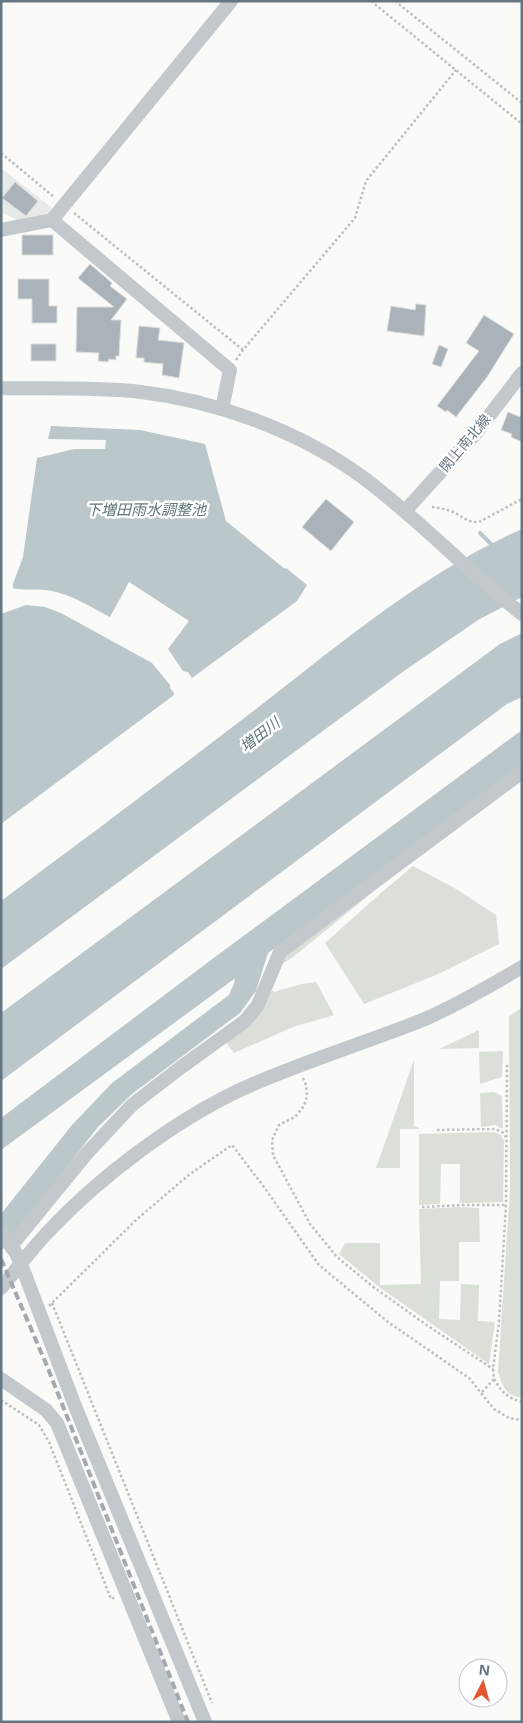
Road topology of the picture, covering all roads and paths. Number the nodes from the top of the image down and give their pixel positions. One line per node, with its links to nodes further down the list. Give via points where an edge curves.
1 (230, 1): 8 (street)
2 (371, 1): 4 (path)
3 (395, 1): 5 (path)
4 (456, 70): 6 (path); 11 (path, via 366,181 355,218)
5 (522, 103)
6 (522, 124)
7 (1, 153): 8 (path)
8 (64, 205): 9 (street); 11 (path)
9 (52, 220): 10 (street); 12 (street)
10 (1, 230)
11 (243, 350): 12 (path)
12 (230, 370): 15 (street)
13 (522, 373): 18 (street, 閖上南北線, via 476,432)
14 (1, 388): 15 (street, via 134,392)
15 (222, 409): 18 (street, via 296,437 361,476)
16 (522, 500): 17 (path, via 479,522 461,518 442,508)
17 (432, 508)
18 (405, 511): 19 (street)
19 (518, 612)
20 (522, 772): 28 (street, via 280,952 258,1005 245,1021 132,1106)
21 (522, 967): 23 (street, via 426,1018)
22 (506, 1064): 25 (path)
23 (297, 1066): 29 (street, via 199,1111 150,1144 91,1190 47,1233); 33 (path, via 306,1085 307,1096 295,1117 279,1125 272,1140 273,1155 310,1224 337,1257 372,1286)
24 (437, 1130): 25 (path, via 495,1129)
25 (507, 1138): 26 (path)
26 (506, 1206): 27 (path); 33 (path)
27 (422, 1207)
28 (7, 1241): 29 (street)
29 (22, 1264): 30 (street); 32 (street)
30 (1, 1288)
31 (52, 1303): 32 (path); 36 (path, via 137,1219 190,1174 232,1145 319,1265 388,1322 469,1378); 41 (path)
32 (41, 1314): 43 (street)
33 (493, 1369): 34 (path)
34 (494, 1378): 36 (path); 38 (path, via 501,1391 512,1400)
35 (1, 1379): 40 (street, via 46,1410 57,1423)
36 (482, 1393): 39 (path, via 494,1408 509,1418)
37 (1, 1400): 40 (path, via 43,1430 111,1598)
38 (522, 1402)
39 (522, 1420)
40 (127, 1592): 42 (street)
41 (213, 1703)
42 (179, 1722)
43 (205, 1722)

